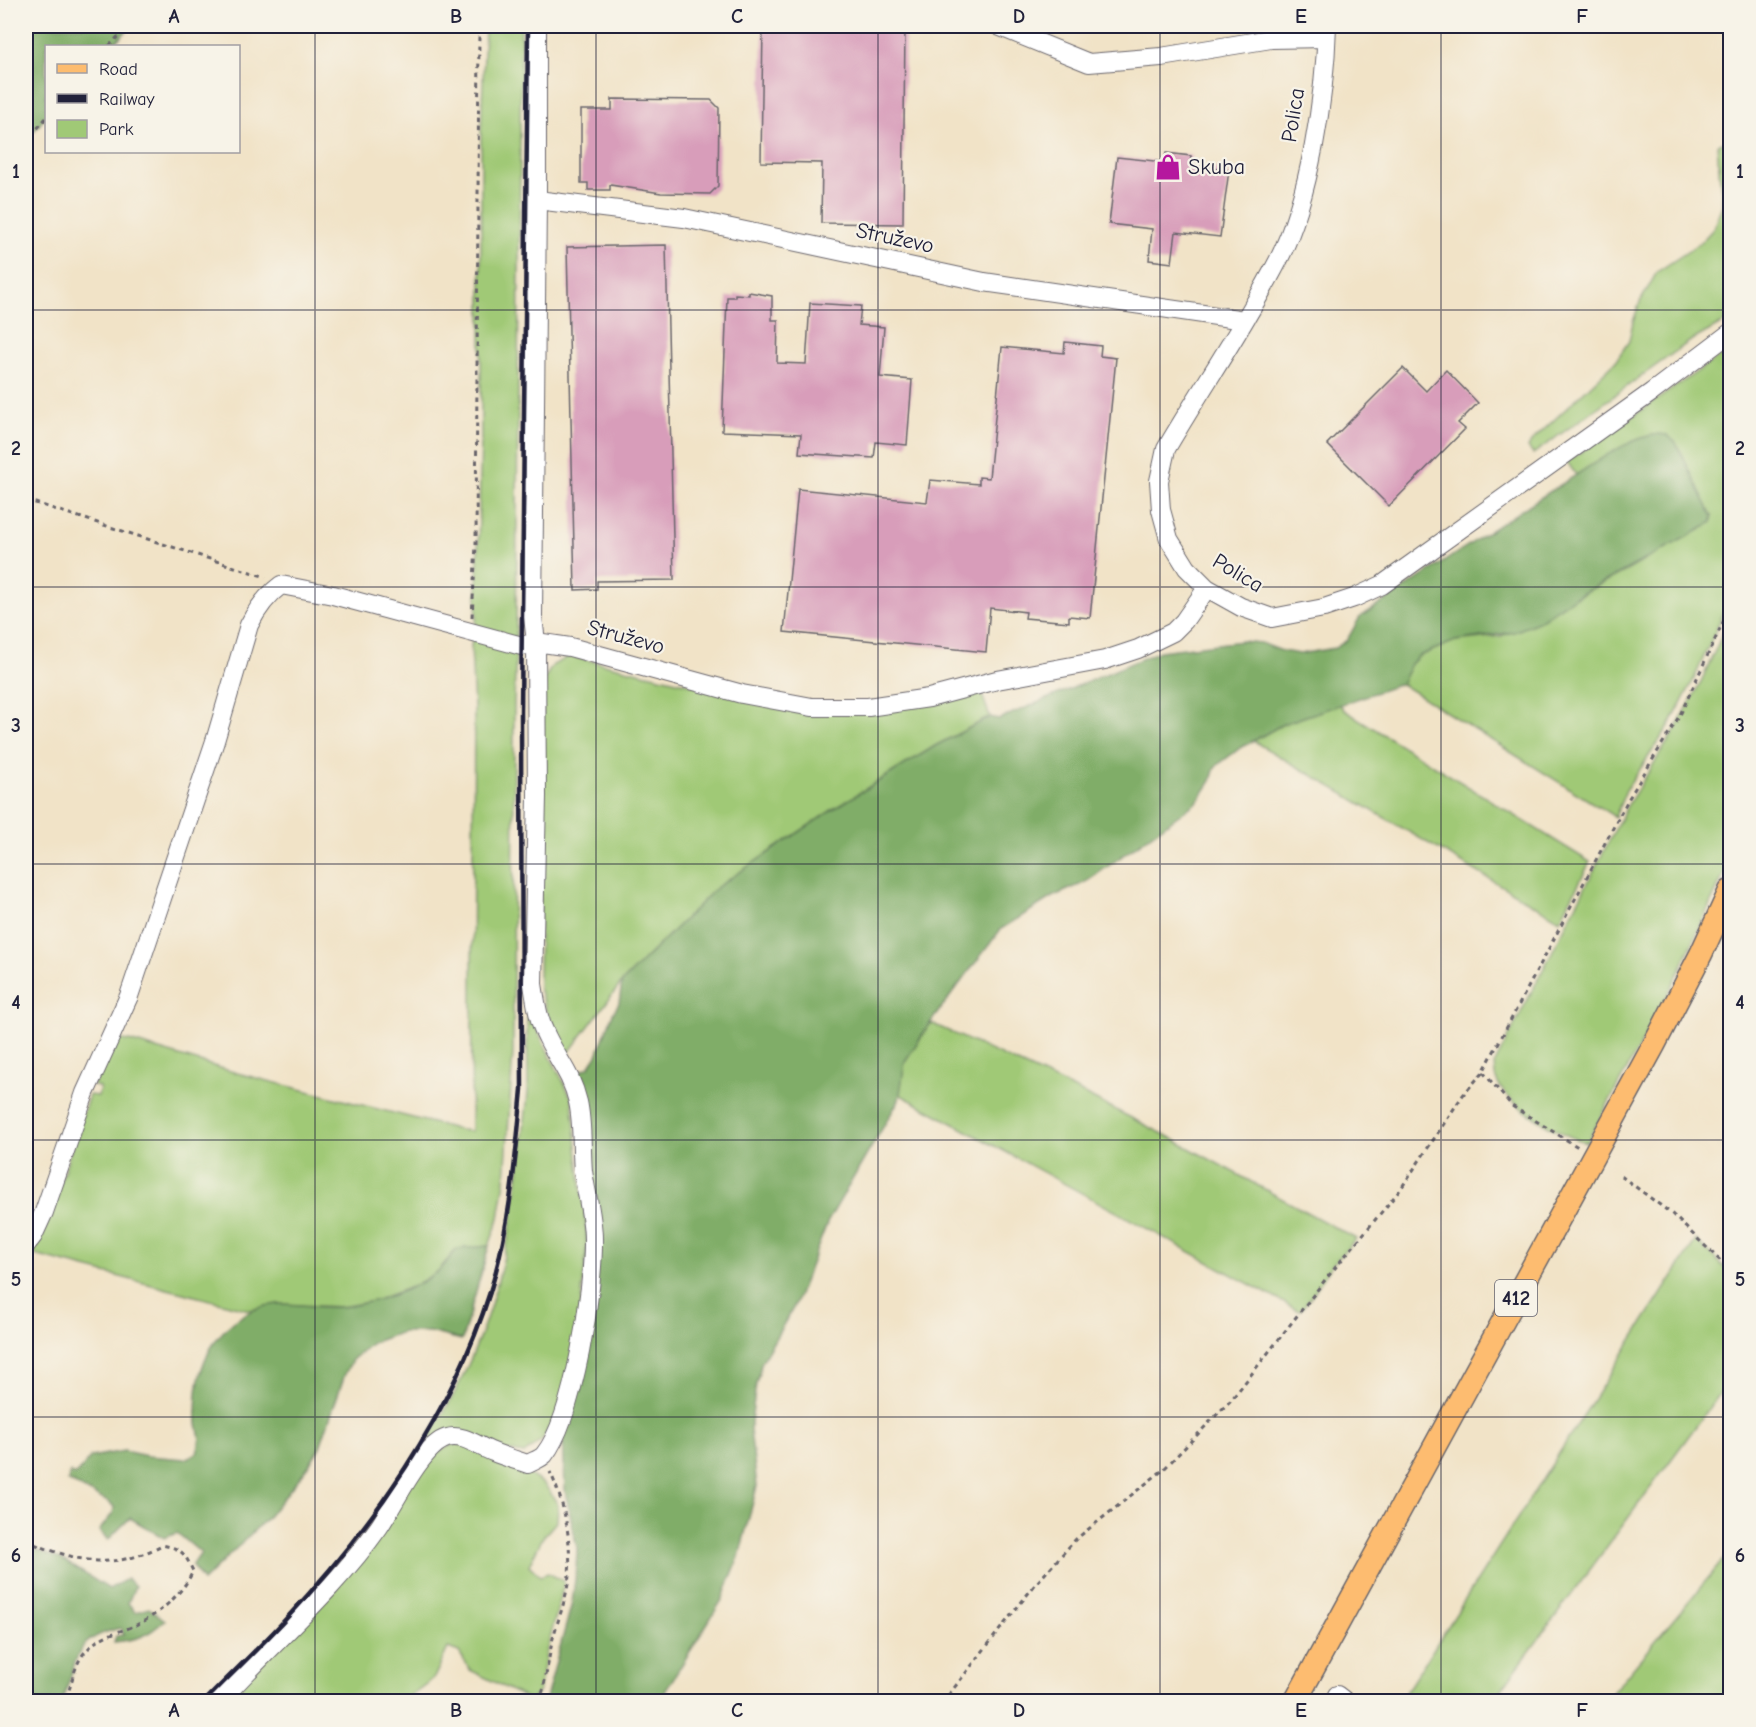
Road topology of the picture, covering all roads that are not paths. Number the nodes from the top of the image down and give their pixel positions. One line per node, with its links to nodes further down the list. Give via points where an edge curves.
1 (537, 26): 4 (street)
2 (998, 26): 3 (street, via 1089,63 1161,57)
3 (1327, 32): 5 (street, Polica, via 1310,162 1294,221 1278,260)
4 (537, 200): 5 (street, Struževo, via 684,218 984,282); 8 (street, via 533,605)
5 (1244, 320): 7 (street, Polica, via 1166,449 1159,481 1169,539 1187,568)
6 (1731, 333): 7 (street, Polica, via 1382,585 1324,608 1272,618 1241,607)
7 (1207, 588): 8 (street, Struževo, via 1173,632 1138,650 929,698 868,707 812,707 742,694 570,646)
8 (536, 642): 10 (street, Struževo, via 522,646 333,595 280,585 269,594 249,626 129,996 85,1093 44,1212); 11 (street, via 533,984 537,1014 571,1077 579,1105 593,1238 582,1342 565,1413 542,1456 528,1464 471,1440 449,1437 435,1443 346,1569)
9 (1731, 891): 12 (main road, 412, via 1594,1156)
10 (26, 1245)
11 (219, 1701)
12 (1295, 1701)

